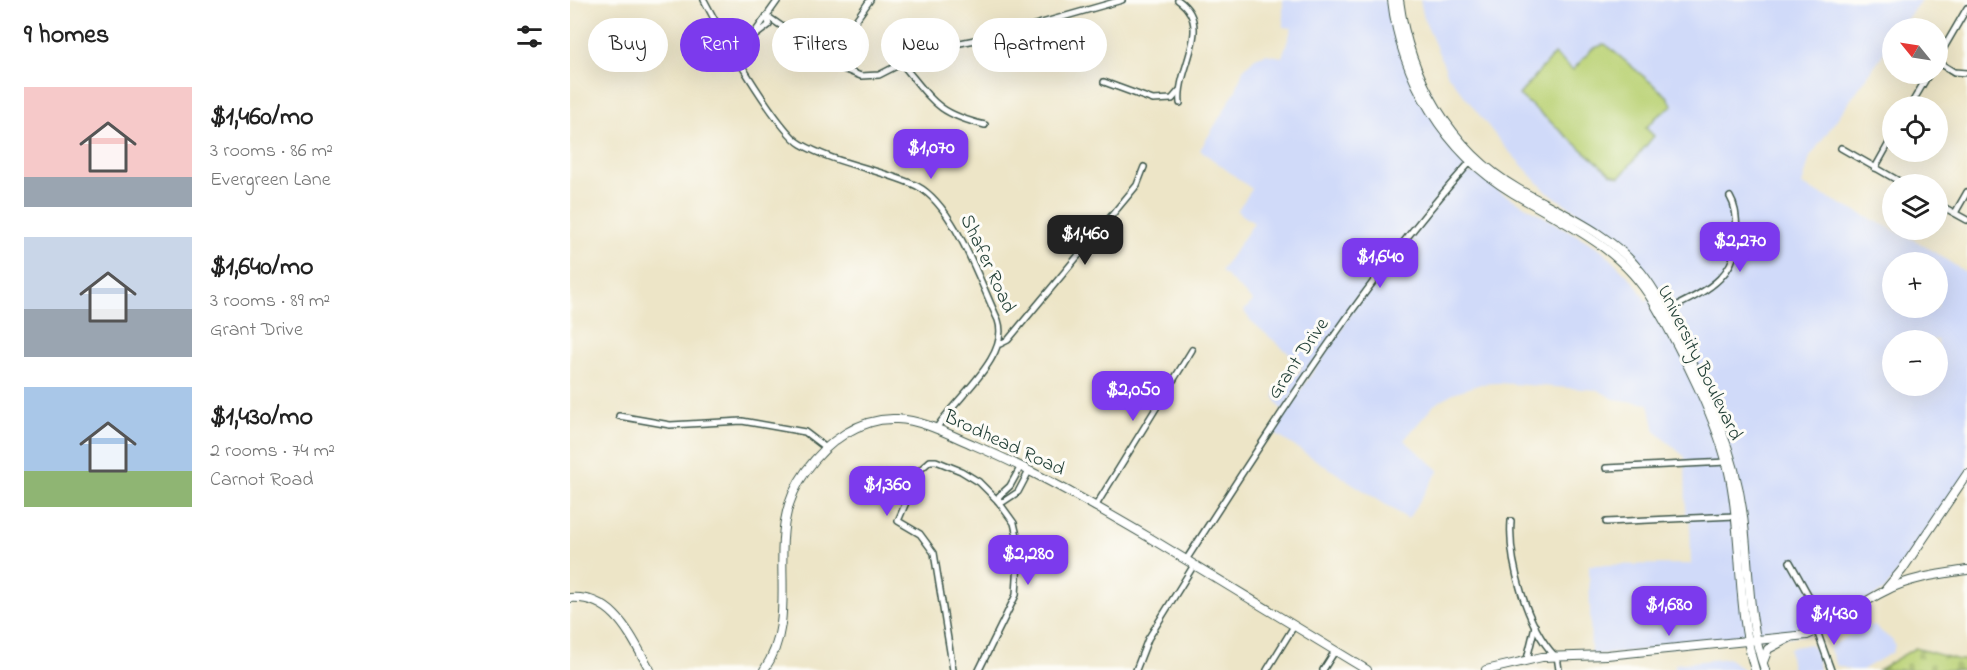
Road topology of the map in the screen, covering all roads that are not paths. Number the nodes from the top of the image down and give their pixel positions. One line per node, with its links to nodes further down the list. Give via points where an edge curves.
1 (704, 0): 10 (street, Shafer Road)
2 (778, 0): 9 (street)
3 (870, 0): 11 (street)
4 (1122, 0): 18 (street)
5 (1178, 0): 26 (street, via 1190,11 1195,26)
6 (1392, 0): 31 (main road, University Boulevard, via 1399,39 1416,84 1437,122)
7 (1399, 0): 31 (main road, University Boulevard, via 1410,51 1422,82)
8 (1967, 8): 17 (street)
9 (767, 16): 12 (street); 14 (street); 15 (street)
10 (715, 18)
11 (857, 18)
12 (772, 20)
13 (772, 24): 15 (street)
14 (760, 25)
15 (769, 25): 16 (street)
16 (760, 32)
17 (1948, 42)
18 (960, 43)
19 (1948, 68): 24 (street)
20 (748, 72): 41 (street, Shafer Road, via 795,140 816,151 913,183 940,203 998,320)
21 (848, 72): 22 (street, via 867,76)
22 (888, 72)
23 (909, 72): 28 (street, via 941,110)
24 (1967, 73)
25 (1104, 82): 26 (street, via 1153,100 1172,99)
26 (1179, 91): 27 (street)
27 (1180, 103)
28 (984, 125)
29 (1841, 148): 33 (street)
30 (1882, 156): 33 (street)
31 (1473, 159): 40 (main road, University Boulevard, via 1616,246 1641,272); 46 (main road, University Boulevard, via 1506,189 1602,244 1638,278 1661,316); 55 (street, Grant Drive, via 1349,312)
32 (1144, 167): 41 (street, via 1137,185)
33 (1875, 168): 34 (street)
34 (1886, 174)
35 (1967, 192): 38 (street)
36 (1730, 197): 40 (street, via 1735,205 1737,236 1735,257 1729,269 1714,283)
37 (1948, 209): 38 (street)
38 (1955, 213): 39 (street)
39 (1967, 220)
40 (1666, 311): 46 (main road, University Boulevard, via 1722,426)
41 (1000, 345): 44 (street, Shafer Road)
42 (1192, 350): 51 (street)
43 (619, 416): 45 (street, via 670,425 742,421 806,432)
44 (936, 429): 45 (main road, Brodhead Road, via 906,420 878,420 850,430); 47 (main road, Brodhead Road)
45 (826, 448): 72 (main road, Brodhead Road, via 805,473 785,515 781,628 774,654)
46 (1730, 462): 48 (street); 52 (main road, University Boulevard); 66 (main road, University Boulevard, via 1743,512)
47 (1025, 467): 50 (street, via 1020,468); 50 (street, via 1028,473 1018,492); 51 (main road, Brodhead Road)
48 (1606, 468)
49 (1967, 474): 59 (main road)
50 (998, 501): 73 (street, via 971,476 930,461 920,470 898,521 920,534 934,553); 74 (street, via 1018,533 1016,595)
51 (1095, 507): 55 (main road, Brodhead Road)
52 (1734, 516): 54 (street); 66 (main road, University Boulevard)
53 (1511, 521): 61 (street, via 1516,570)
54 (1606, 522)
55 (1186, 560): 57 (main road, Brodhead Road)
56 (1790, 562): 63 (street)
57 (1194, 565): 62 (main road, Brodhead Road); 75 (street, via 1148,639)
58 (1967, 570): 59 (main road)
59 (1885, 590): 63 (main road)
60 (570, 598): 71 (main road, via 595,602 613,612)
61 (1535, 625): 68 (street, via 1543,643); 69 (street)
62 (1294, 626): 67 (main road, Brodhead Road); 76 (street)
63 (1826, 627): 64 (main road)
64 (1817, 631): 65 (main road); 82 (street)
65 (1788, 638): 66 (main road); 70 (main road, via 1768,649)
66 (1752, 641): 68 (main road); 70 (main road, University Boulevard); 81 (main road, University Boulevard)
67 (1335, 651): 77 (street); 78 (main road, Brodhead Road)
68 (1556, 656): 69 (main road); 80 (street)
69 (1527, 659): 79 (main road)
70 (1764, 666)
71 (650, 670)
72 (764, 670)
73 (953, 670)
74 (980, 670)
75 (1136, 670)
76 (1267, 670)
77 (1323, 670)
78 (1367, 670)
79 (1486, 670)
80 (1559, 670)
81 (1755, 670)
82 (1831, 670)

